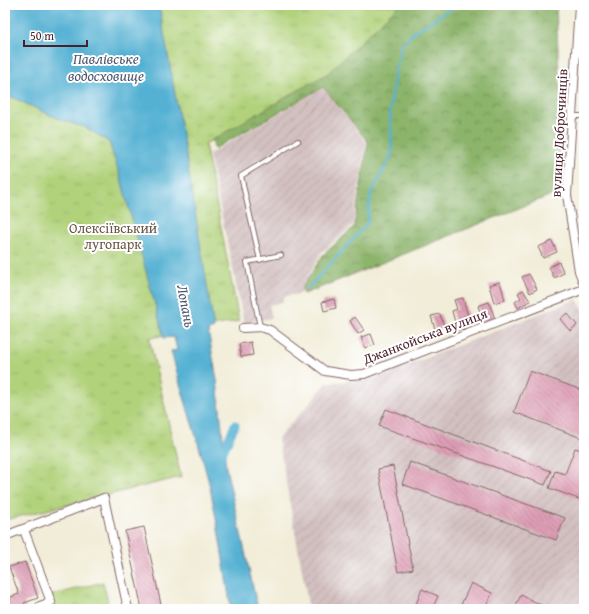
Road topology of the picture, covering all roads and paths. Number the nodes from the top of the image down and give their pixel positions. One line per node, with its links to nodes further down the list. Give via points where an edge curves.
1 (579, 5): 2 (street, вулиця Доброчинців)
2 (581, 27): 3 (street, вулиця Доброчинців)
3 (572, 116): 4 (lane); 8 (street, вулиця Доброчинців, via 567,195)
4 (584, 116)
5 (298, 141): 7 (lane, via 242,176)
6 (281, 255): 7 (lane)
7 (260, 260): 11 (lane, via 247,262)
8 (582, 270): 9 (street, вулиця Доброчинців)
9 (584, 284)
10 (584, 289): 11 (street, Джанкойська вулиця, via 364,374 325,371 279,336)
11 (260, 327): 12 (street)
12 (244, 328)
13 (24, 530): 14 (street); 15 (street, via 52,602); 16 (street, via 104,498)
14 (5, 536)
15 (40, 606)
16 (128, 608): 17 (lane)
17 (118, 609)

